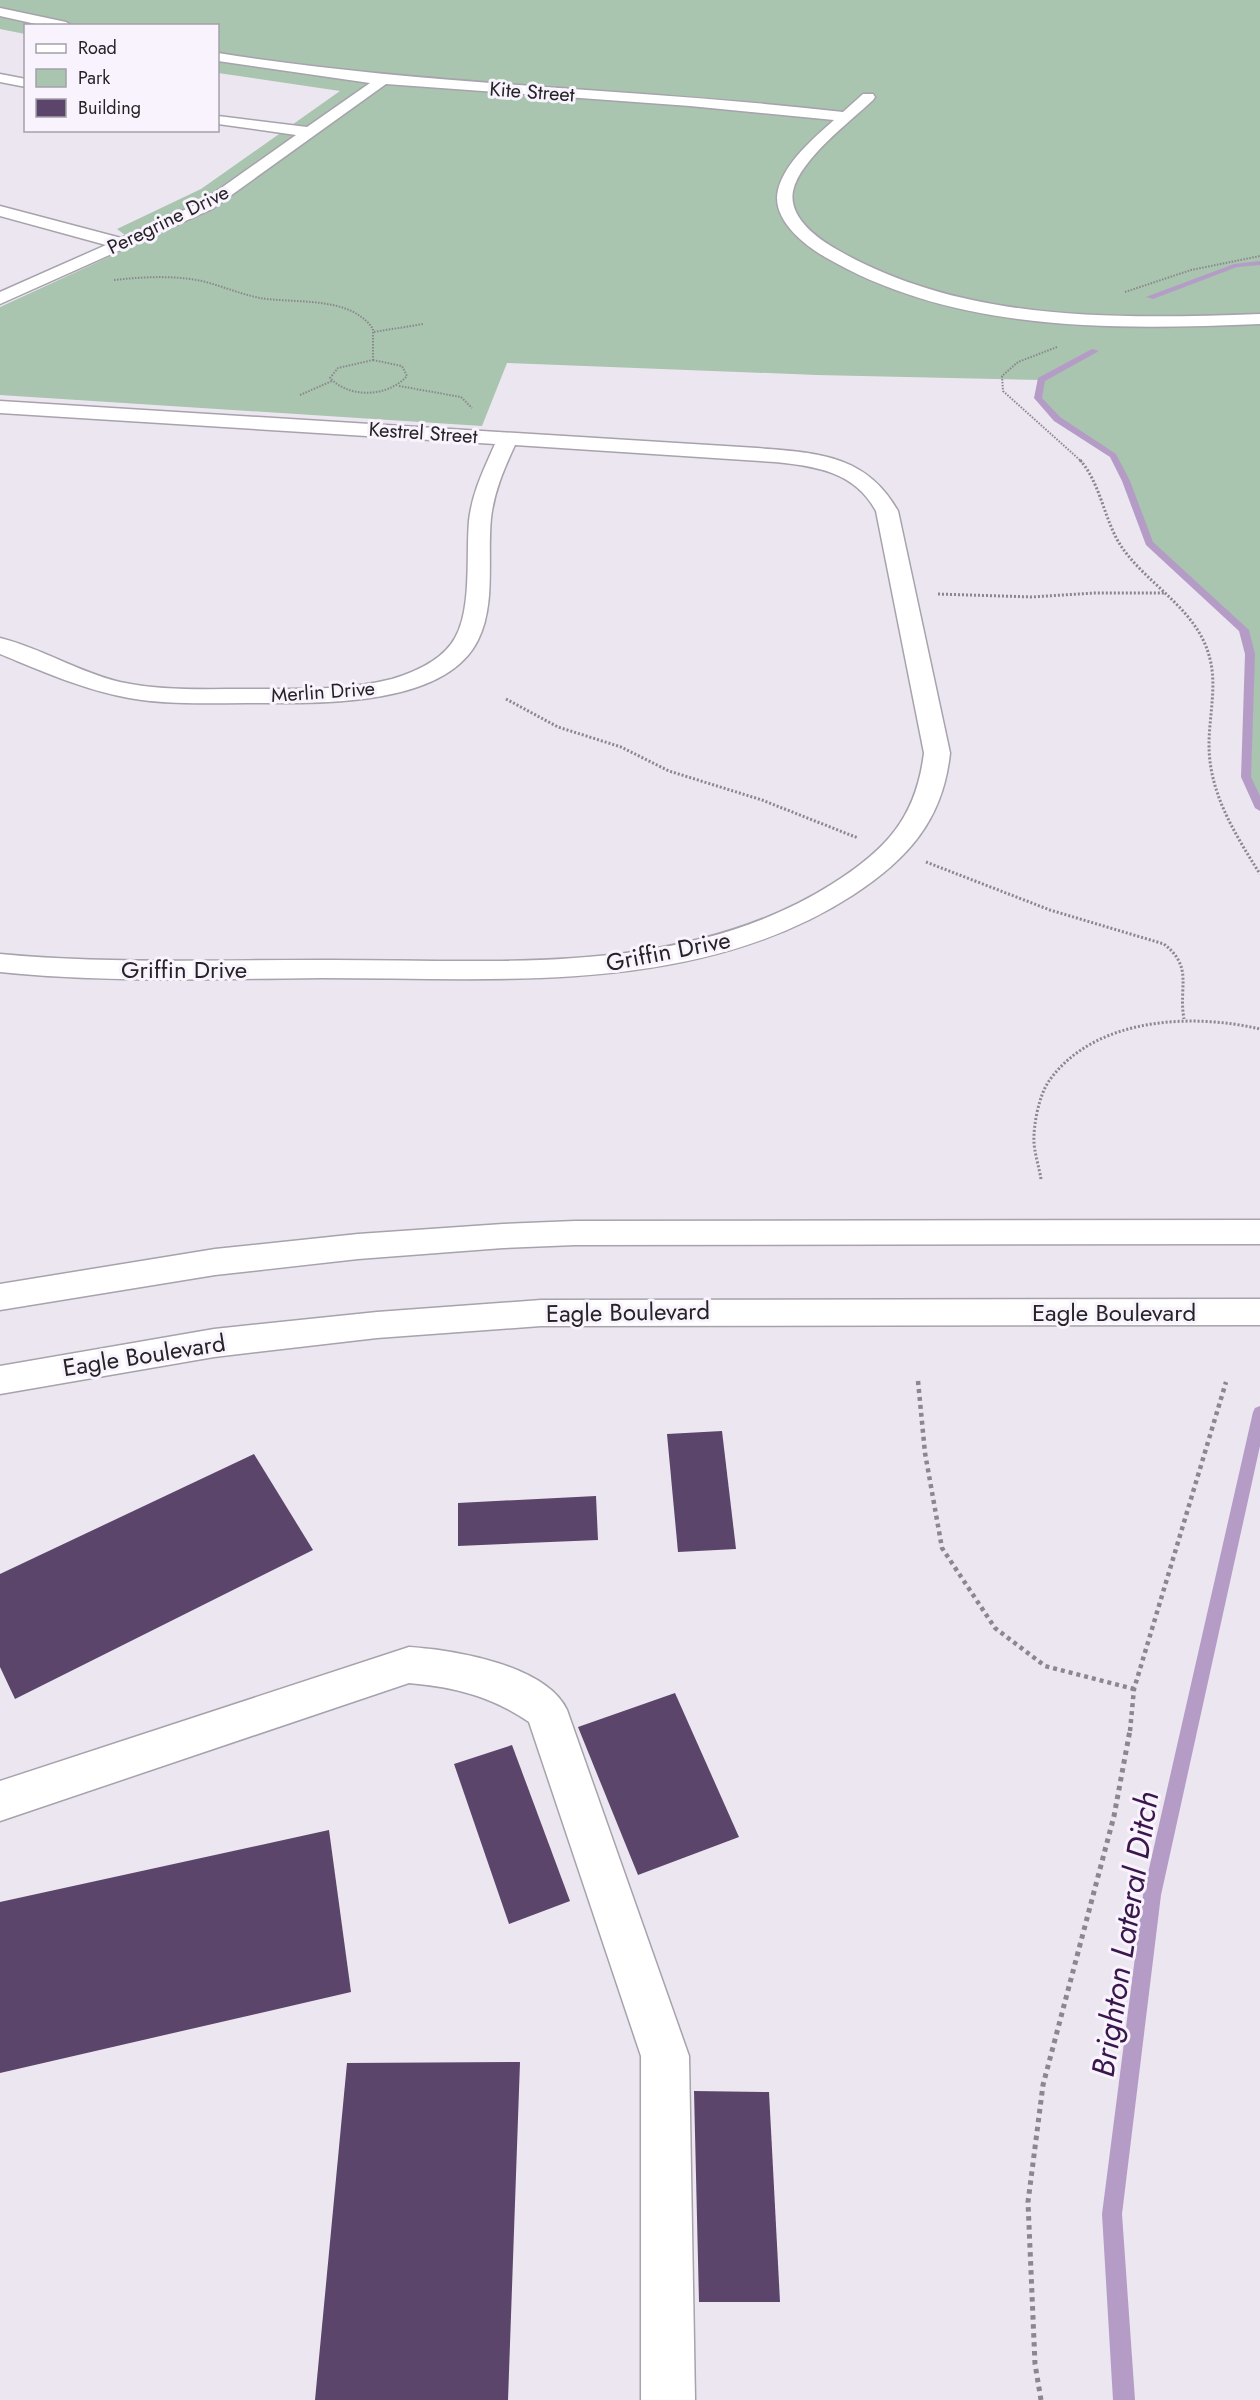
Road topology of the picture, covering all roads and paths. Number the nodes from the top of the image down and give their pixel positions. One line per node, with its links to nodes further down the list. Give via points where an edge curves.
1 (0, 12): 2 (street)
2 (57, 24)
3 (219, 57): 5 (street, Kite Street)
4 (0, 78): 6 (street)
5 (382, 80): 8 (street, Kite Street, via 734,103); 10 (street, Peregrine Drive)
6 (24, 83)
7 (868, 97): 8 (street)
8 (847, 117): 17 (street, via 797,167 785,194 789,213 803,233 859,269 932,295 1055,318 1145,323)
9 (219, 120): 10 (street)
10 (310, 132): 12 (street, Peregrine Drive, via 220,197)
11 (0, 211): 12 (street)
12 (123, 244): 16 (street, Peregrine Drive)
13 (1260, 256): 15 (path, via 1224,260)
14 (114, 280): 19 (path, via 188,278 252,296 332,305 356,314)
15 (1135, 288)
16 (0, 299)
17 (1260, 319)
18 (423, 324): 19 (path)
19 (374, 332): 21 (path)
20 (1063, 345): 29 (path, via 1008,369 1002,376 1003,391 1082,462 1122,547)
21 (373, 360): 22 (path, via 338,368 332,373); 23 (path, via 394,363 406,371 408,376)
22 (332, 381): 23 (path, via 340,388 364,392); 24 (path)
23 (398, 385): 26 (path, via 461,397 471,406)
24 (293, 397)
25 (0, 406): 27 (street, Kestrel Street)
26 (473, 416)
27 (507, 439): 28 (street, Kestrel Street, via 780,456); 31 (street, Merlin Drive, via 482,508 470,634 457,654 429,673 392,686 346,694 167,695 92,682)
28 (845, 469): 36 (street, Griffin Drive, via 869,484 887,511 937,753 924,811 895,850 848,889 785,922 740,938 673,955 591,965 109,970)
29 (1165, 593): 30 (path, via 1032,597); 35 (path, via 1185,612 1206,646 1213,679 1209,745 1215,788 1236,836)
30 (928, 594)
31 (0, 645)
32 (506, 699): 33 (path, via 558,727 621,747 669,771 762,800)
33 (861, 838)
34 (919, 859): 37 (path, via 1059,913 1164,944 1181,959 1184,968 1180,998)
35 (1260, 874)
36 (0, 963)
37 (1184, 1019): 38 (path); 39 (path, via 1135,1027 1082,1050 1048,1082 1034,1141)
38 (1260, 1029)
39 (1041, 1179)
40 (1260, 1232): 41 (street, via 639,1232 481,1236 211,1262)
41 (0, 1297)
42 (1260, 1312): 43 (street, Eagle Boulevard, via 530,1314 377,1325 225,1342)
43 (0, 1380)
44 (918, 1381): 46 (path, via 925,1453 942,1548 994,1628 1045,1666)
45 (1226, 1382): 46 (path)
46 (1134, 1689): 49 (path, via 1128,1747 1114,1816 1043,2085 1028,2202 1035,2364)
47 (0, 1800): 48 (street, via 409,1665 454,1668 521,1692 546,1710 665,2056)
48 (668, 2400)
49 (1041, 2400)

